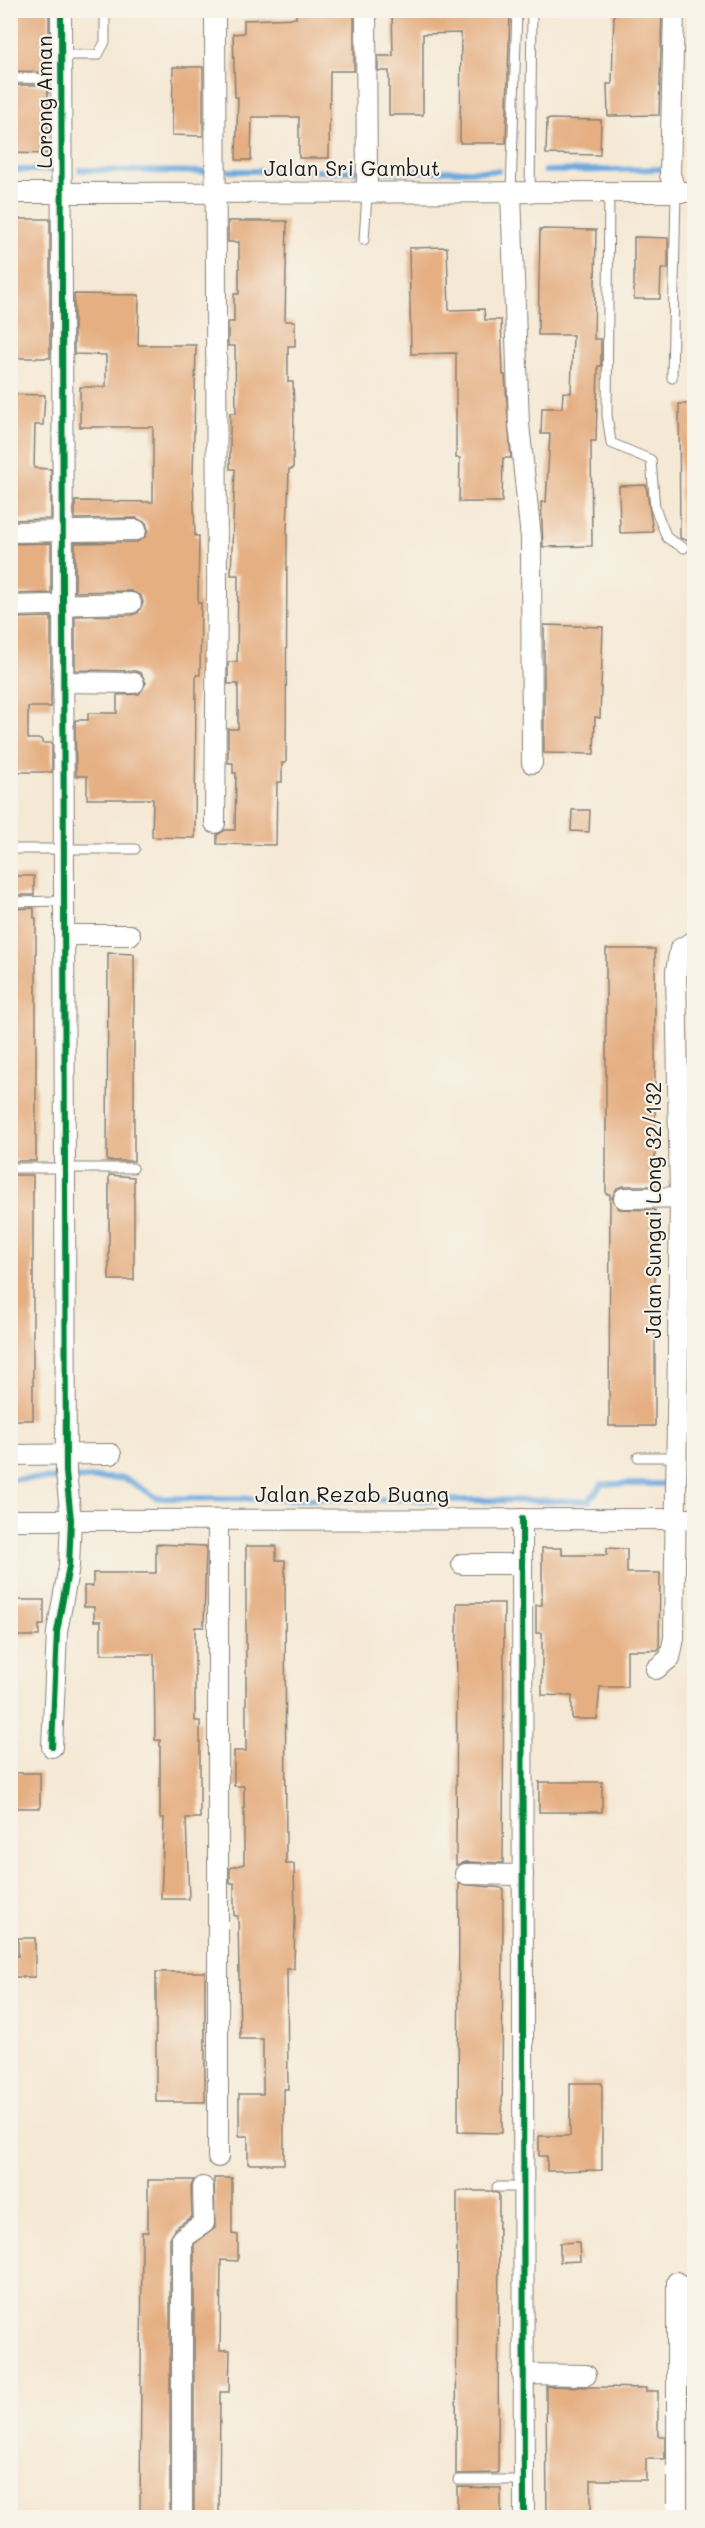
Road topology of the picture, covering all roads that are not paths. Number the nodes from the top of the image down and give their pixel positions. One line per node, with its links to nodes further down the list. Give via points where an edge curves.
1 (62, 10): 8 (street, Lorong Aman)
2 (105, 10): 8 (lane, via 105,42 98,56)
3 (215, 10): 15 (street)
4 (366, 10): 17 (street)
5 (517, 10): 11 (lane)
6 (532, 10): 11 (lane)
7 (674, 10): 13 (street, via 670,175)
8 (63, 55): 10 (street, Lorong Aman)
9 (10, 78): 10 (lane)
10 (63, 79): 16 (street, Lorong Aman)
11 (520, 192): 12 (street, Jalan Sri Gambut); 17 (street, Jalan Sri Gambut); 29 (street, via 519,424 531,538)
12 (609, 192): 13 (street, Jalan Sri Gambut); 23 (lane, via 607,415 611,443 651,460 655,507 667,538)
13 (685, 192): 19 (lane)
14 (10, 193): 16 (street, Jalan Sri Gambut)
15 (216, 193): 16 (street, Jalan Sri Gambut); 17 (street, Jalan Sri Gambut); 30 (street)
16 (61, 194): 22 (street, Lorong Aman)
17 (367, 194): 18 (lane)
18 (364, 240)
19 (672, 378)
20 (136, 530): 22 (street)
21 (10, 532): 22 (street)
22 (62, 532): 25 (street, Lorong Aman)
23 (684, 548)
24 (131, 603): 25 (street)
25 (63, 605): 26 (street); 27 (street, Lorong Aman)
26 (10, 606)
27 (63, 682): 28 (street); 32 (street, Lorong Aman)
28 (134, 683)
29 (532, 763)
30 (215, 823)
31 (10, 849): 32 (lane)
32 (63, 849): 33 (lane); 34 (street, Lorong Aman)
33 (135, 849)
34 (64, 901): 35 (lane); 36 (street, Lorong Aman)
35 (10, 902)
36 (64, 935): 37 (street); 40 (street, Lorong Aman)
37 (130, 935)
38 (687, 945): 42 (street, Jalan Sungai Long 32/132, via 676,971)
39 (10, 1168): 40 (lane)
40 (65, 1168): 41 (lane); 48 (street, Lorong Aman)
41 (133, 1168)
42 (687, 1197): 43 (street); 47 (street, Jalan Sungai Long 32/132)
43 (624, 1198)
44 (111, 1454): 48 (street)
45 (10, 1455): 48 (street)
46 (638, 1457): 47 (lane)
47 (683, 1462): 50 (street, Jalan Sungai Long 32/132)
48 (66, 1463): 53 (street, Lorong Aman)
49 (522, 1519): 50 (street, Jalan Rezab Buang); 54 (street, Jalan Rezab Buang); 56 (street)
50 (674, 1519): 51 (street, Jalan Rezab Buang); 57 (street, Jalan Sungai Long 32/132, via 674,1638 670,1658)
51 (694, 1519)
52 (10, 1520): 53 (street, Jalan Rezab Buang)
53 (71, 1520): 54 (street, Jalan Rezab Buang); 58 (street, Lorong Aman, via 69,1566 57,1632)
54 (218, 1520): 61 (street)
55 (462, 1564): 56 (street)
56 (522, 1564): 60 (street)
57 (656, 1669)
58 (52, 1748)
59 (465, 1874): 60 (street)
60 (523, 1875): 64 (street)
61 (218, 2157)
62 (203, 2187): 70 (street, via 204,2223 182,2238)
63 (497, 2187): 64 (lane)
64 (521, 2187): 66 (street)
65 (677, 2282): 72 (street)
66 (522, 2374): 67 (street); 69 (street)
67 (586, 2375)
68 (458, 2480): 69 (lane)
69 (524, 2480): 71 (street)
70 (182, 2517)
71 (524, 2517)
72 (677, 2517)

